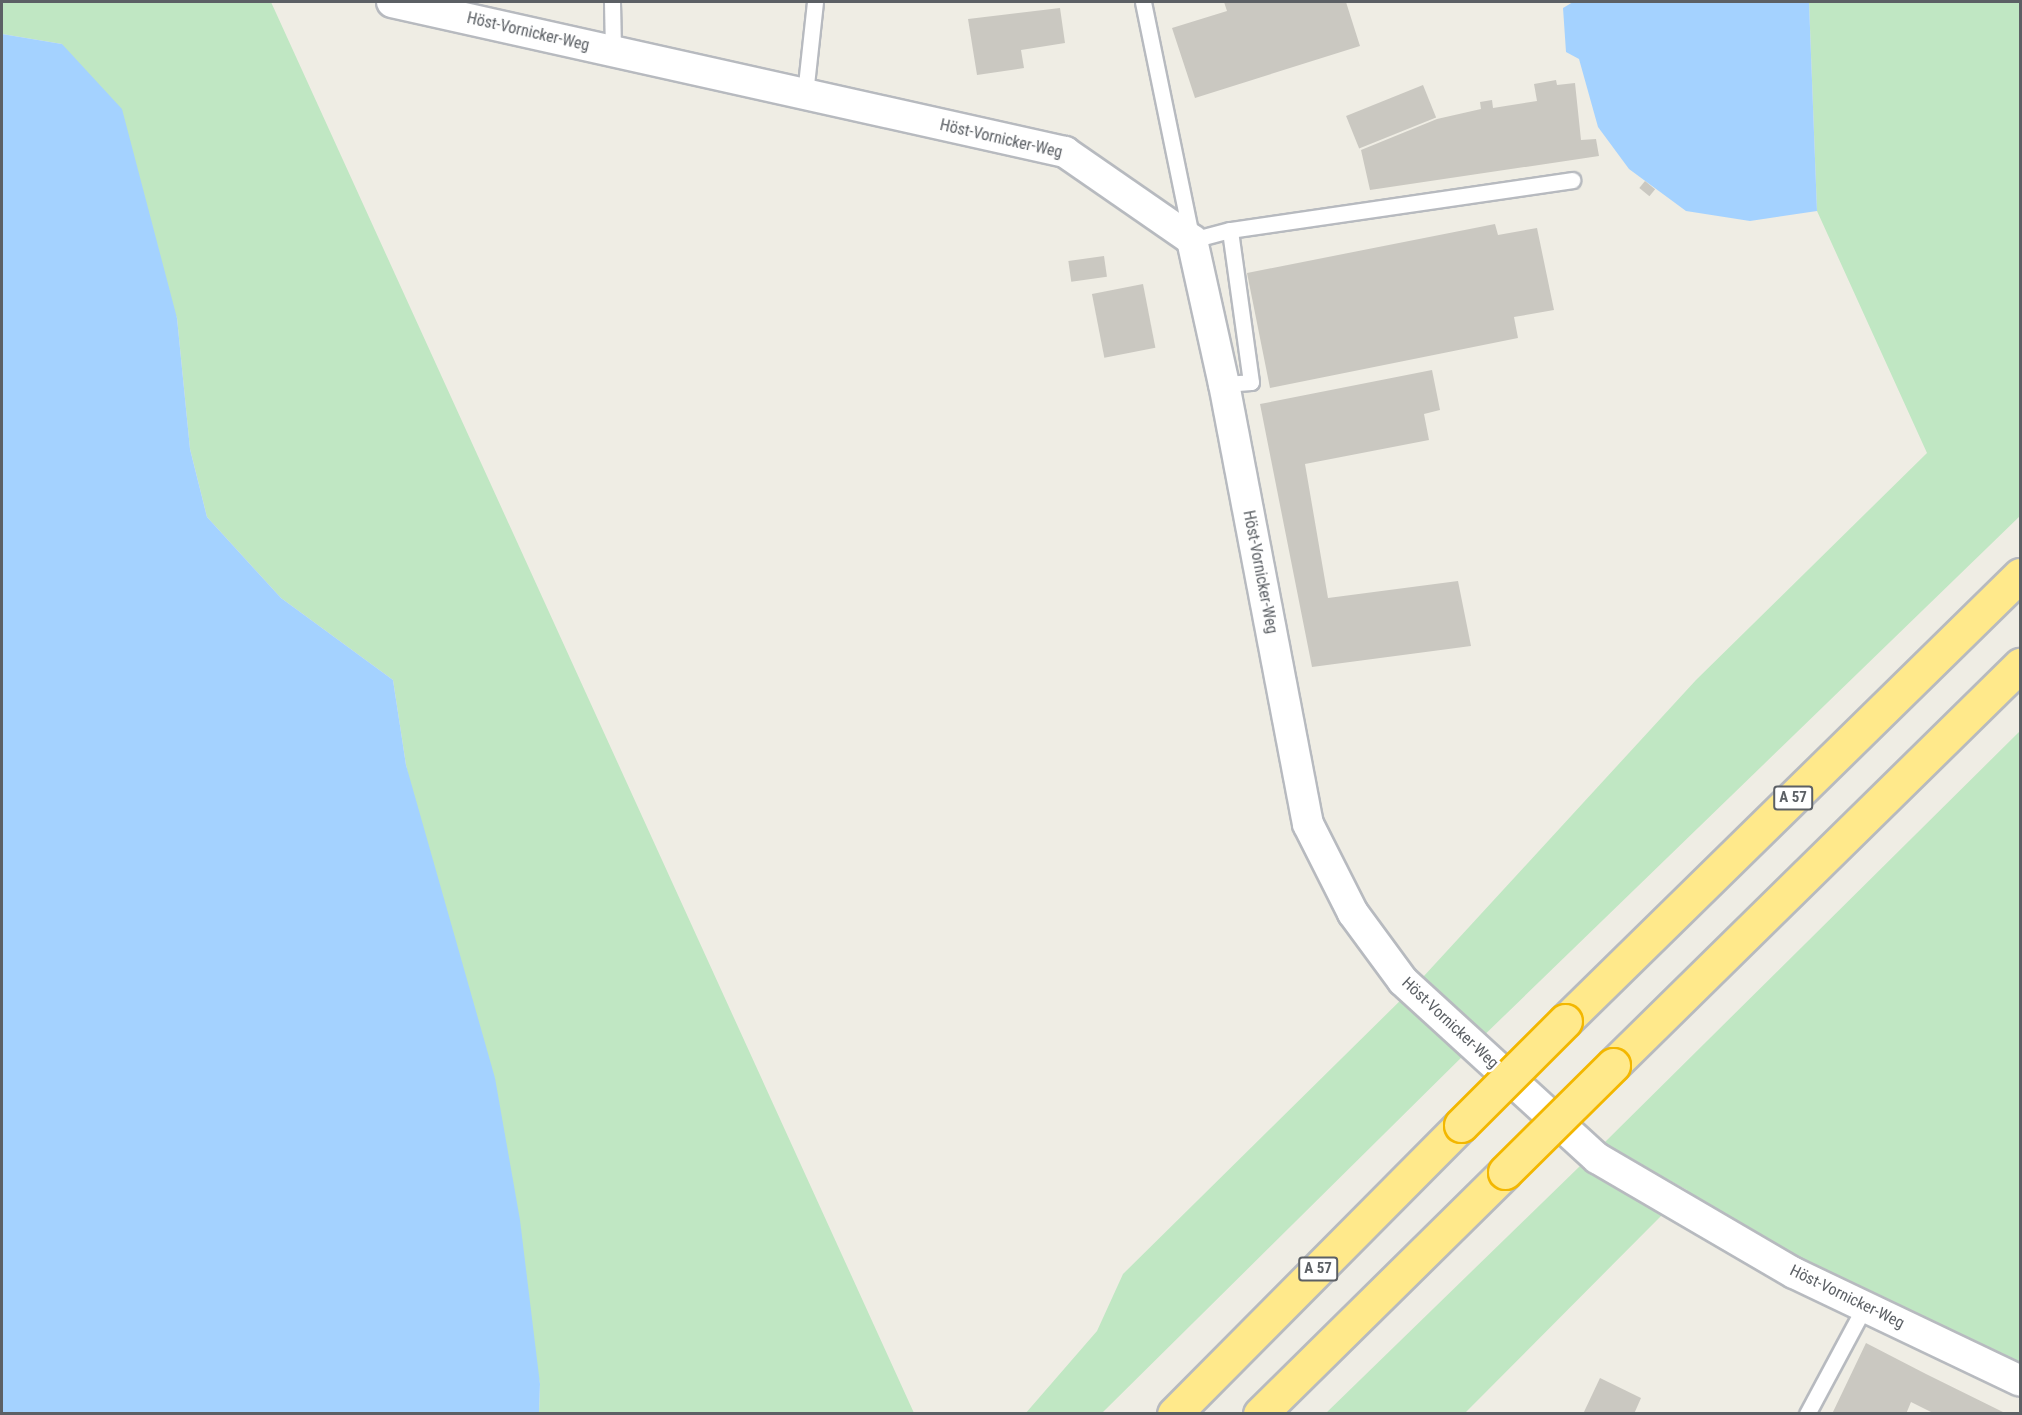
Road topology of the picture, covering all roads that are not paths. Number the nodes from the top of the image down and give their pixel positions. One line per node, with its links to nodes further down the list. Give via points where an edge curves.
1 (392, 2): 5 (street, Höst-Vornicker-Weg)
2 (612, 2): 5 (lane)
3 (815, 2): 6 (lane)
4 (1142, 2): 9 (lane)
5 (613, 51): 6 (street, Höst-Vornicker-Weg)
6 (805, 94): 9 (street, Höst-Vornicker-Weg, via 1065,152)
7 (1572, 180): 8 (lane)
8 (1230, 230): 9 (lane); 10 (lane, via 1251,382)
9 (1192, 240): 10 (street, Höst-Vornicker-Weg)
10 (1224, 384): 13 (street, Höst-Vornicker-Weg, via 1308,824 1353,914 1403,981 1597,1158 1794,1273)
11 (2020, 575): 15 (highway, A 57, bridge, via 1565,1021)
12 (2020, 665): 16 (highway, bridge)
13 (1865, 1306): 14 (street, Höst-Vornicker-Weg); 17 (lane)
14 (2020, 1381)
15 (1174, 1413)
16 (1260, 1413)
17 (1807, 1413)

